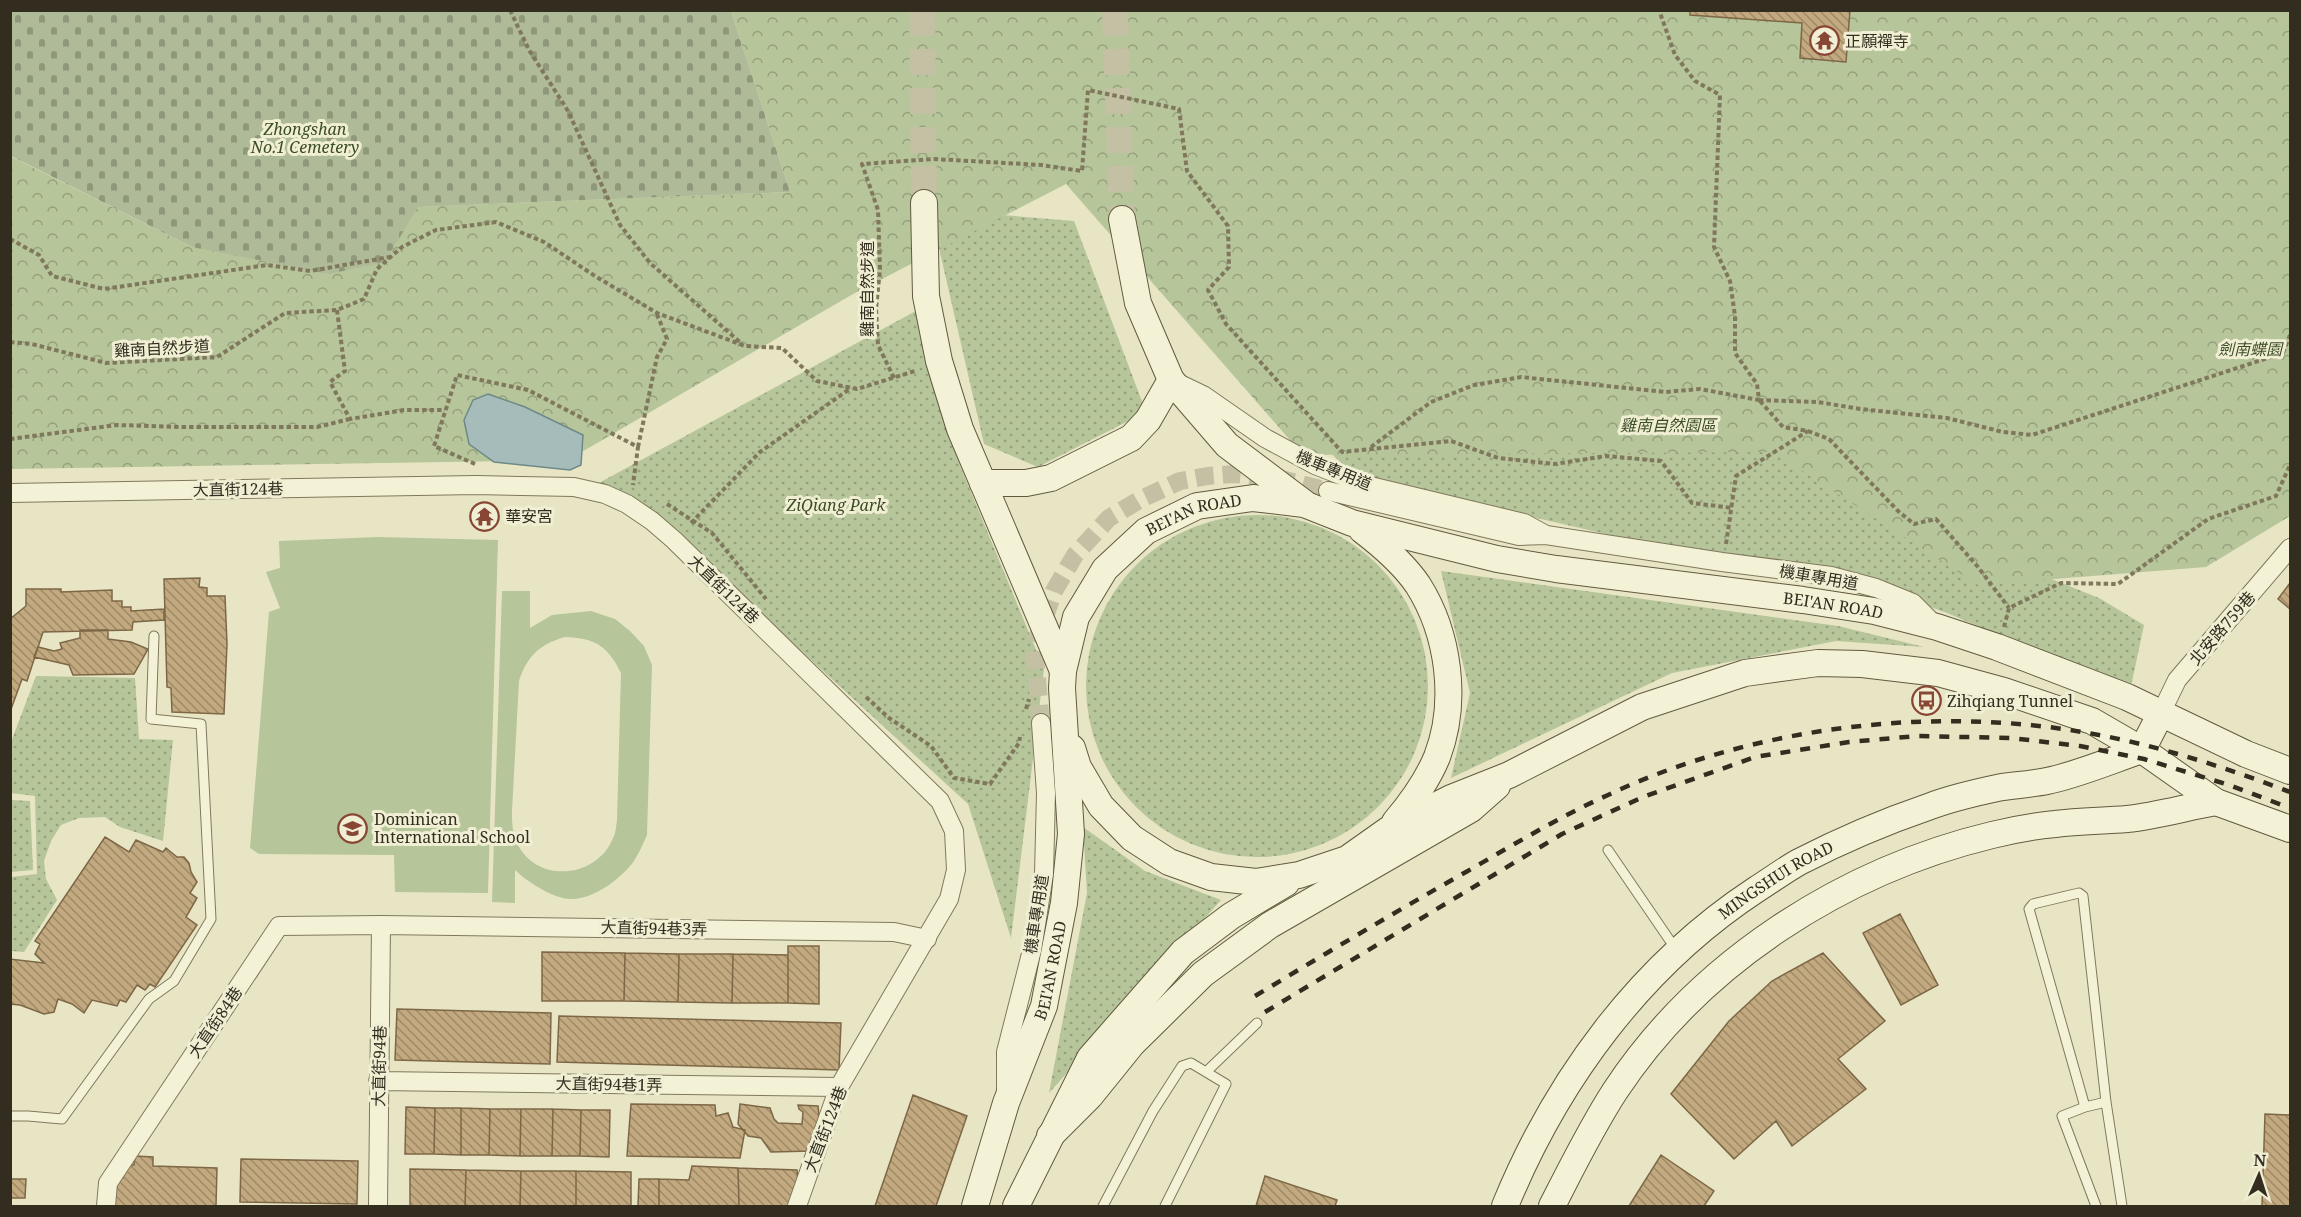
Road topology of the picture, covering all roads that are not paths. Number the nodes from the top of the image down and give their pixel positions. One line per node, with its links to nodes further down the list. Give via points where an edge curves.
1 (924, 203): 4 (main road, via 926,296 939,361 960,429)
2 (1122, 219): 3 (main road, via 1138,303)
3 (1171, 380): 4 (main road, via 1148,420 1131,438 1051,478 1026,483); 7 (main road, via 1227,445); 9 (street, 機車專用道, via 1203,395 1265,438 1315,465 1366,485 1524,523)
4 (983, 483): 13 (main road)
5 (1328, 491): 9 (street, 機車專用道, via 1519,536)
6 (10, 493): 25 (street, 大直街124巷, via 476,485 574,487 627,504 674,540 940,801 954,831 956,870 949,899)
7 (1304, 504): 8 (main road, BEI'AN ROAD); 13 (main road, BEI'AN ROAD, via 1253,498 1197,506 1146,531 1105,569 1093,588 1076,617)
8 (1352, 523): 11 (main road, BEI'AN ROAD, via 1497,559 1874,611); 21 (main road, BEI'AN ROAD, via 1388,550 1417,584 1437,624 1448,668 1448,713 1437,756 1417,796)
9 (1546, 535): 11 (street, 機車專用道, via 1831,576 1913,603)
10 (2290, 548): 14 (street, 北安路759巷, via 2177,680)
11 (1937, 627): 14 (main road, BEI'AN ROAD)
12 (154, 636): 33 (lane, via 152,719 201,724 211,919 174,981 149,999 62,1119)
13 (1063, 671): 15 (main road, BEI'AN ROAD)
14 (2161, 713): 16 (main road); 17 (main road, BEI'AN ROAD)
15 (1053, 724): 23 (main road, BEI'AN ROAD, via 1101,806 1132,838 1169,862 1211,877 1256,882); 38 (main road, BEI'AN ROAD, via 1071,834 1064,903 1044,1006 1006,1102)
16 (2142, 750): 18 (main road, BEI'AN ROAD, via 2091,722 1938,673 1818,663 1745,674 1642,706); 19 (main road, BEI'AN ROAD); 26 (main road, MINGSHUI ROAD, via 2049,781 2003,787 1930,806 1870,828 1798,863 1731,906)
17 (2290, 771)
18 (1509, 775): 21 (main road, BEI'AN ROAD, via 1450,798); 34 (main road, via 1471,809 1270,925 1203,974 1132,1044 1090,1096)
19 (2216, 801): 20 (main road, BEI'AN ROAD); 43 (main road, via 2129,819 2054,824 1993,835 1935,851 1855,883 1799,915 1740,955 1652,1043 1616,1090)
20 (2290, 829)
21 (1388, 830): 23 (main road, BEI'AN ROAD, via 1347,859)
22 (1608, 850): 26 (lane)
23 (1299, 875): 34 (main road, BEI'AN ROAD, via 1231,916 1183,952 1090,1058)
24 (381, 925): 25 (street, 大直街94巷3弄, via 894,932); 29 (street, 大直街94巷); 35 (street, 大直街84巷, via 279,926 108,1183)
25 (927, 939): 30 (street, 大直街124巷)
26 (1677, 951): 42 (main road, MINGSHUI ROAD, via 1626,1004 1585,1057 1557,1099)
27 (1257, 1023): 28 (lane)
28 (1206, 1072): 40 (lane, via 1191,1063 1182,1066 1153,1111); 41 (lane, via 1226,1084)
29 (378, 1081): 30 (street, 大直街94巷1弄); 36 (street, 大直街94巷)
30 (839, 1087): 37 (street, 大直街124巷)
31 (2106, 1102): 32 (lane); 32 (lane, via 2083,896 2079,893 2033,904 2029,909); 45 (lane)
32 (2085, 1107): 44 (lane, via 2065,1114 2061,1120)
33 (10, 1116)
34 (1050, 1136): 39 (main road, BEI'AN ROAD)
35 (105, 1206)
36 (378, 1206)
37 (797, 1206)
38 (975, 1206)
39 (1016, 1206)
40 (1103, 1206)
41 (1165, 1206)
42 (1505, 1206)
43 (1552, 1206)
44 (2096, 1206)
45 (2122, 1206)

